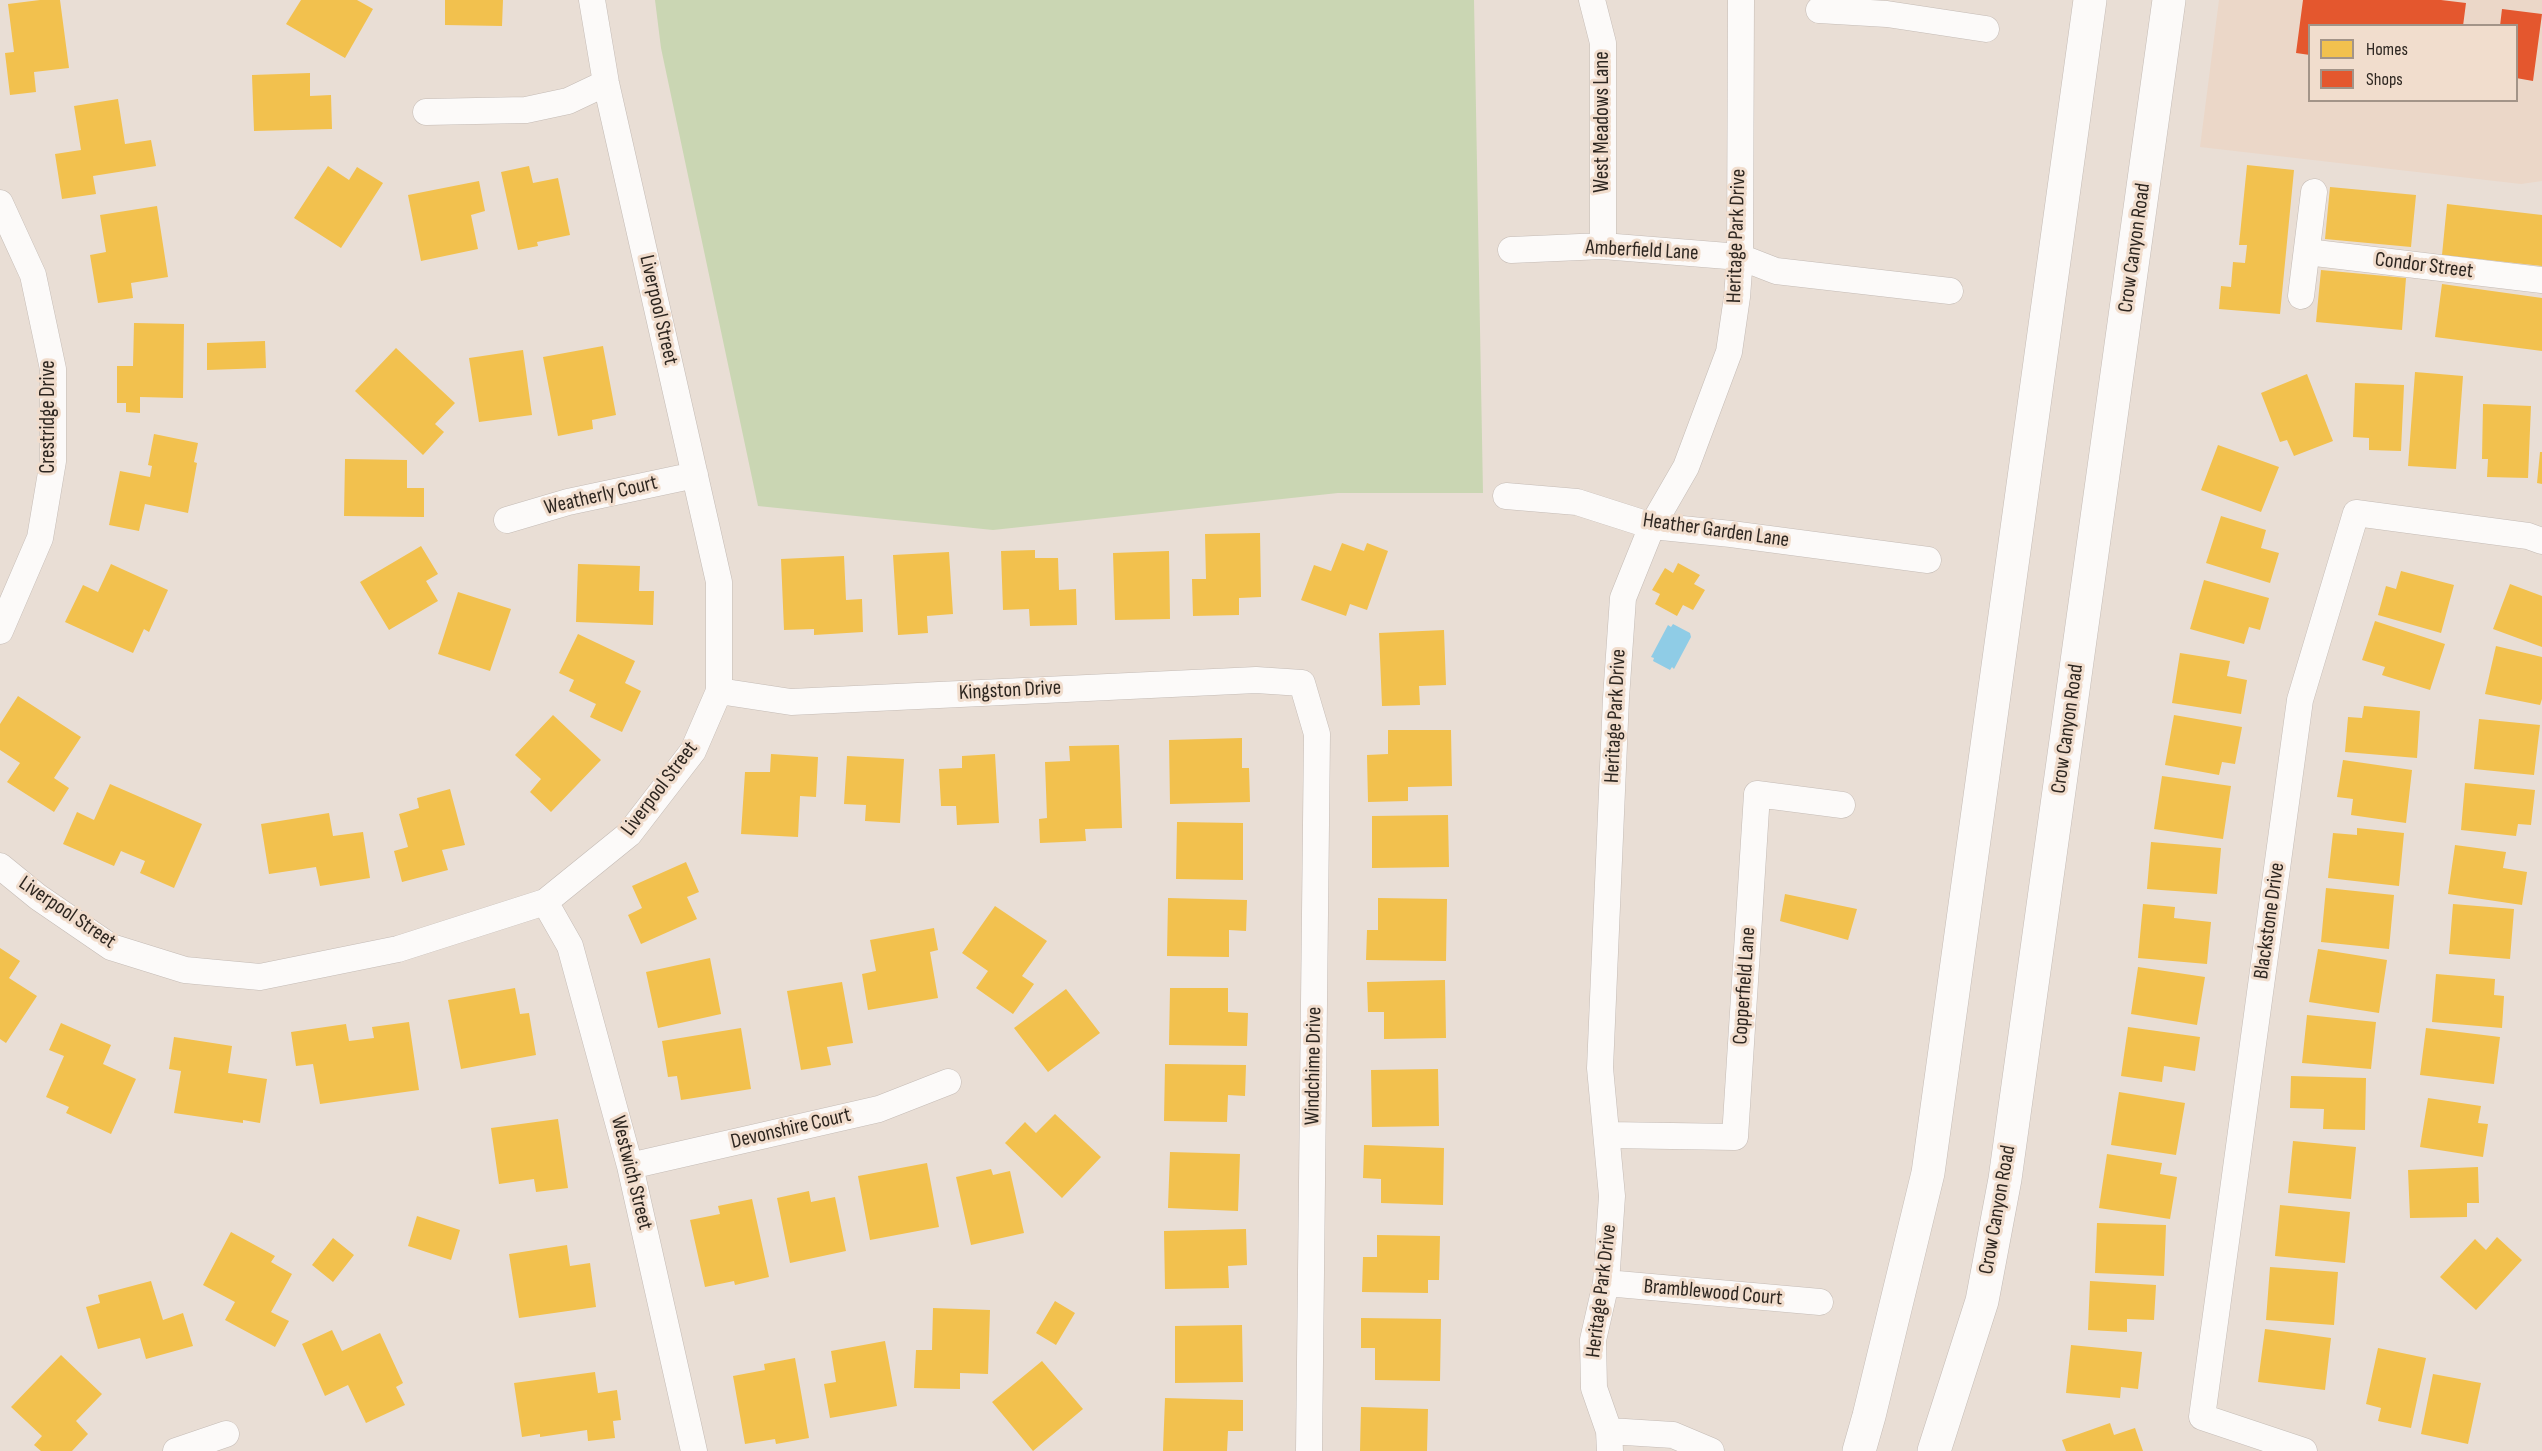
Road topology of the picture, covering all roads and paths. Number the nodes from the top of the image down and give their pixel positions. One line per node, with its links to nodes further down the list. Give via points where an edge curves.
1 (592, 0): 9 (street, Liverpool Street)
2 (1592, 0): 13 (street, West Meadows Lane, via 1603,43)
3 (1741, 0): 16 (street, Heritage Park Drive)
4 (2090, 0): 43 (main road, via 1928,1173)
5 (2169, 0): 44 (main road, Crow Canyon Road, via 2005,1179 1982,1301)
6 (1888, 7): 7 (street); 8 (street)
7 (1819, 10)
8 (1986, 29)
9 (606, 83): 10 (street, via 568,101 526,110); 20 (street, Liverpool Street)
10 (426, 112)
11 (2314, 192): 15 (street)
12 (0, 203): 26 (street, Crestridge Drive, via 33,274 53,369 53,461 40,538)
13 (1603, 246): 14 (street, Amberfield Lane); 16 (street, Amberfield Lane)
14 (1511, 250)
15 (2307, 252): 17 (street, Condor Street); 19 (street)
16 (1740, 257): 18 (street, Amberfield Lane, via 1776,271); 23 (street, Heritage Park Drive, via 1729,352 1686,467)
17 (2542, 280)
18 (1950, 291)
19 (2301, 296)
20 (695, 475): 22 (street, Weatherly Court, via 568,502); 28 (street, Liverpool Street, via 720,582)
21 (1506, 496): 23 (street, Heather Garden Lane, via 1577,502)
22 (507, 520)
23 (1652, 526): 25 (street, Heather Garden Lane); 33 (street, Heritage Park Drive, via 1623,598 1600,1068)
24 (2542, 541): 45 (street, Blackstone Drive, via 2356,513 2300,700 2202,1417)
25 (1928, 560)
26 (0, 631)
27 (1302, 683): 28 (street, Kingston Drive, via 1256,680 791,702); 41 (street, Windchime Drive, via 1317,734)
28 (719, 691): 31 (street, Liverpool Street, via 693,751 629,834)
29 (1842, 805): 33 (street, Copperfield Lane, via 1757,794 1735,1137)
30 (0, 866): 31 (street, Liverpool Street, via 111,947 185,970 260,977 398,949)
31 (546, 902): 34 (street, Westwich Street, via 570,946)
32 (948, 1082): 34 (street, Devonshire Court, via 879,1109)
33 (1608, 1136): 35 (street, Heritage Park Drive, via 1612,1196)
34 (630, 1166): 40 (street, Westwich Street)
35 (1606, 1283): 36 (street, Bramblewood Court); 38 (street, Heritage Park Drive, via 1593,1340 1594,1388)
36 (1820, 1302)
37 (226, 1434): 39 (street)
38 (1610, 1441): 42 (street, via 1673,1435)
39 (176, 1451)
40 (694, 1451)
41 (1309, 1451)
42 (1711, 1451)
43 (1859, 1451)
44 (1934, 1451)
45 (2304, 1451)

